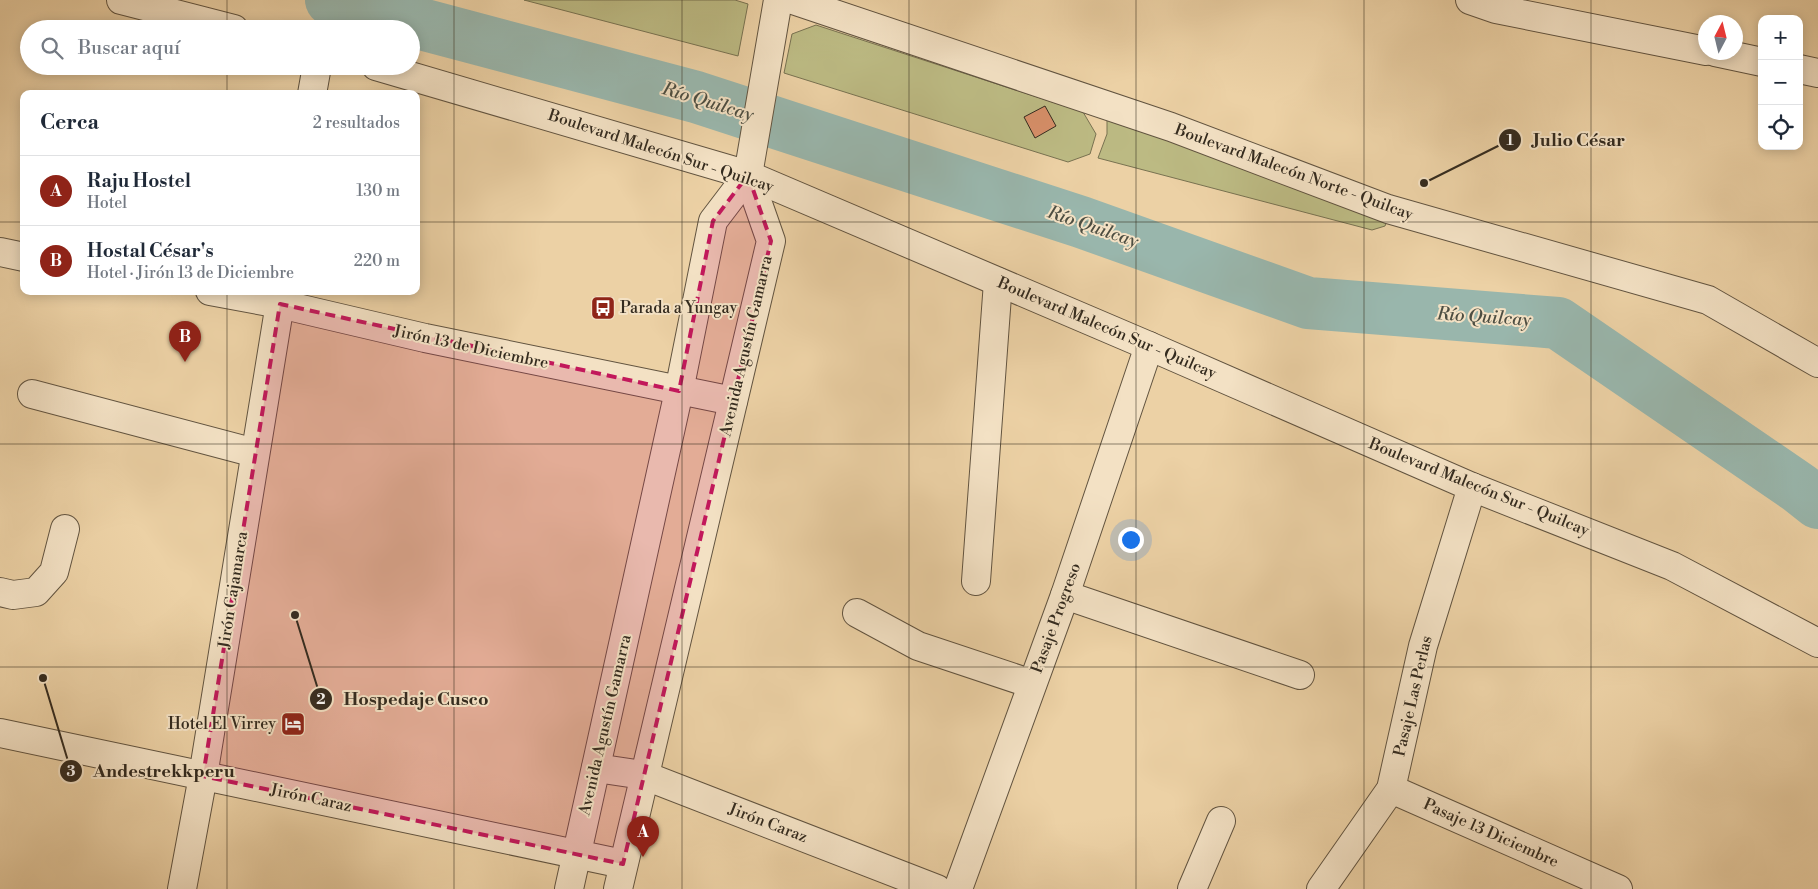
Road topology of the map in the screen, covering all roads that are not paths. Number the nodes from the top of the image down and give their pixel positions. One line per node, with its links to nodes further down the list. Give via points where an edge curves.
1 (122, 0): 6 (street)
2 (778, 0): 15 (street)
3 (793, 0): 22 (street, Boulevard Malecón Norte - Quilcay, via 1171,127 1388,209 1708,300)
4 (1470, 0): 5 (street)
5 (1496, 4): 7 (street)
6 (199, 20)
7 (1698, 49)
8 (1743, 58): 9 (street)
9 (1758, 61)
10 (1803, 70): 11 (street)
11 (1818, 73)
12 (315, 75): 14 (street)
13 (411, 75): 15 (street, Boulevard Malecón Sur - Quilcay)
14 (313, 90)
15 (750, 162): 18 (street, Boulevard Malecón Sur - Quilcay); 23 (street, Avenida Agustín Gamarra, via 714,221); 25 (street, Avenida Agustín Gamarra, via 771,241)
16 (0, 252): 17 (street)
17 (20, 256)
18 (998, 282): 21 (street, Boulevard Malecón Sur - Quilcay); 29 (street)
19 (251, 295): 20 (street, Jirón 13 de Diciembre)
20 (281, 298): 23 (street, Jirón 13 de Diciembre, via 425,338); 26 (street, Jirón Cajamarca)
21 (1149, 346): 27 (street, Boulevard Malecón Sur - Quilcay); 31 (street, Pasaje Progreso)
22 (1818, 363)
23 (679, 391): 25 (street, Jirón 13 de Diciembre); 37 (street, Avenida Agustín Gamarra)
24 (32, 394): 26 (street)
25 (733, 401): 38 (street, Avenida Agustín Gamarra)
26 (255, 453): 39 (street, Jirón Cajamarca)
27 (1472, 487): 33 (street, Boulevard Malecón Sur - Quilcay, via 1672,566); 40 (street, Pasaje Las Perlas, via 1423,646)
28 (65, 529): 30 (street, via 54,572 36,592)
29 (976, 580)
30 (0, 592)
31 (1064, 595): 34 (street); 35 (street, Pasaje Progreso)
32 (857, 613): 35 (street, via 918,646)
33 (1818, 643)
34 (1300, 675)
35 (1032, 684): 47 (street, Pasaje Progreso)
36 (0, 733): 39 (street, Jirón Caraz)
37 (596, 768): 38 (street, Jirón Caraz); 42 (street, Avenida Agustín Gamarra)
38 (643, 775): 43 (street, Avenida Agustín Gamarra); 46 (street, Jirón Caraz)
39 (203, 776): 42 (street, Jirón Caraz); 44 (street, Jirón Cajamarca)
40 (1391, 789): 49 (street, Pasaje Las Perlas); 50 (street, Pasaje 13 Diciembre)
41 (1221, 821): 48 (street)
42 (575, 854): 43 (street, Jirón Caraz); 45 (street, Avenida Agustín Gamarra)
43 (620, 876)
44 (182, 889)
45 (569, 889)
46 (937, 889)
47 (958, 889)
48 (1192, 889)
49 (1321, 889)
50 (1618, 889)

